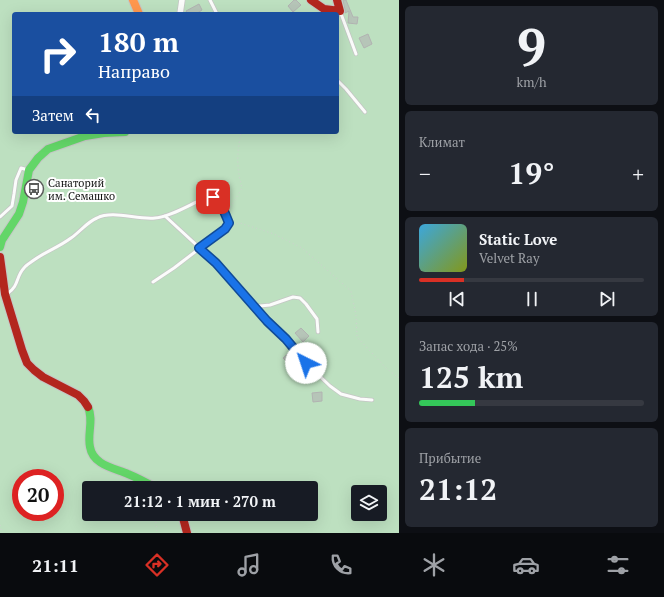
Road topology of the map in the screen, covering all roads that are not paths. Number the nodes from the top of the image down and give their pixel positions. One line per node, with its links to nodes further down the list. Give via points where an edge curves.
1 (133, 0): 7 (main road)
2 (182, 0): 8 (street)
3 (210, 0): 9 (lane)
4 (311, 0): 6 (main road, via 324,9)
5 (337, 0): 6 (main road)
6 (340, 11): 10 (lane)
7 (138, 12)
8 (180, 12)
9 (216, 12)
10 (356, 54)
11 (339, 82): 12 (lane)
12 (365, 112)
13 (98, 134): 14 (main road, via 48,149)
14 (29, 170): 16 (lane, via 21,168 16,180 12,206); 17 (main road, via 19,214)
15 (165, 216): 18 (lane); 18 (lane, via 209,197 217,200 229,223 225,229); 21 (lane, via 97,217 71,238 24,268 16,286)
16 (0, 217)
17 (0, 247)
18 (199, 248): 20 (lane); 22 (lane, via 216,263)
19 (0, 257): 21 (main road)
20 (153, 282)
21 (5, 294): 25 (main road, via 29,366 86,401 90,410 90,450 95,458 103,464)
22 (252, 304): 23 (lane, via 270,305 292,296 300,298 317,319); 24 (lane, via 330,386 341,394 360,400)
23 (318, 332)
24 (372, 400)
25 (144, 481)
26 (184, 521): 27 (main road)
27 (187, 533)

